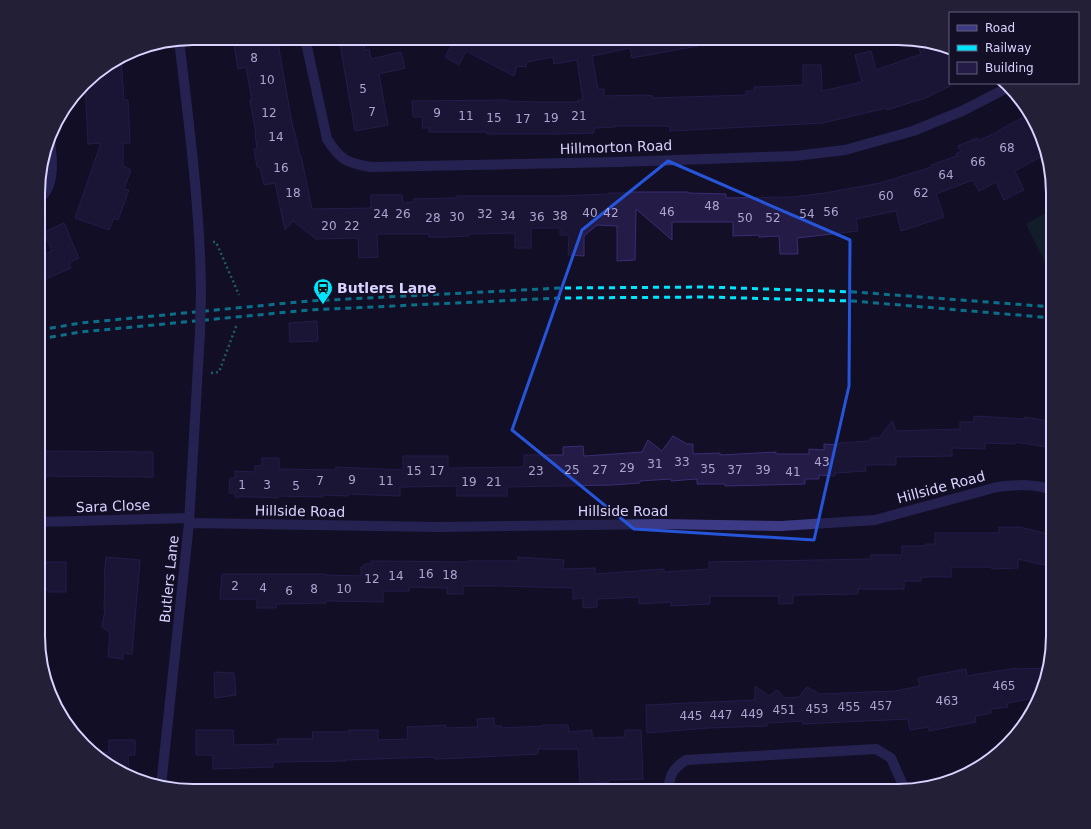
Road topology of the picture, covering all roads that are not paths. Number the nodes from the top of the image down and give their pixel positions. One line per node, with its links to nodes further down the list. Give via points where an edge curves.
1 (180, 45): 7 (street, Butlers Lane, bridge, via 200,237 200,332)
2 (307, 45): 3 (street, Hillmorton Road, via 327,139 343,159 371,167 795,156 845,150 913,131 962,112)
3 (1004, 90)
4 (51, 151): 5 (street, via 52,175)
5 (45, 192)
6 (1046, 489): 7 (street, Hillside Road, via 1029,485 997,487 875,520 781,526 660,524 440,527)
7 (189, 521): 8 (street, Sara Close); 9 (street, Butlers Lane)
8 (45, 522)
9 (162, 780)
10 (669, 784): 11 (street, via 676,766 686,760 876,749 891,758)
11 (902, 784)

